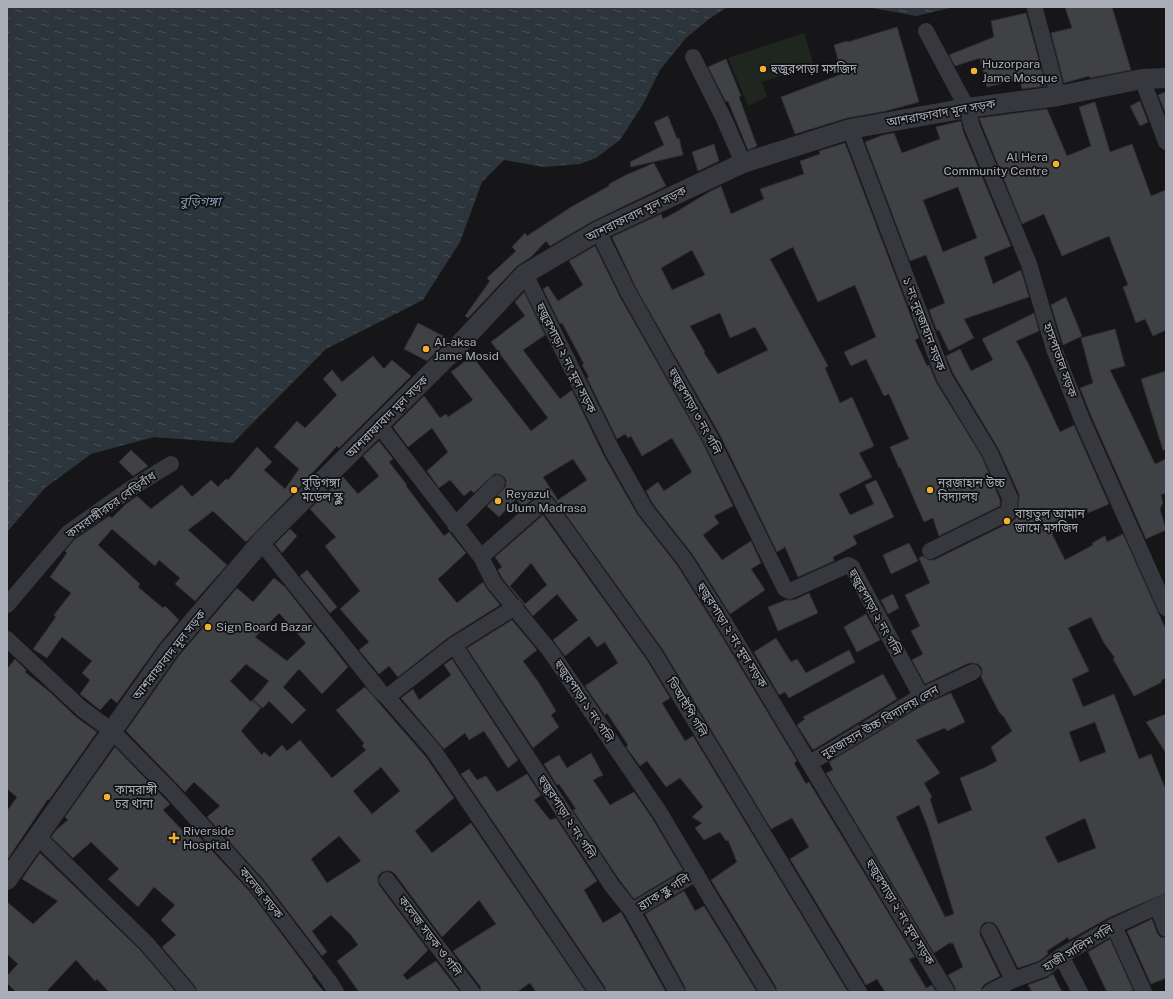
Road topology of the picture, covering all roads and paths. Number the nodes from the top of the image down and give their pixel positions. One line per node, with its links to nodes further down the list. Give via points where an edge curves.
1 (1035, 8): 6 (street)
2 (926, 31): 7 (street, হাসপাতাল সড়ক)
3 (693, 57): 10 (street)
4 (1166, 78): 5 (street, আশরাফাবাদ মূল সড়ক)
5 (1142, 79): 6 (street, আশরাফাবাদ মূল সড়ক); 9 (street)
6 (1058, 96): 7 (street, আশরাফাবাদ মূল সড়ক)
7 (967, 108): 8 (street, আশরাফাবাদ মূল সড়ক); 23 (street, হাসপাতাল সড়ক, via 972,127 1029,264 1054,349 1083,422)
8 (850, 129): 10 (street, আশরাফাবাদ মূল সড়ক); 18 (street, ১ নং নূরজাহান সড়ক, via 944,377 990,453 1010,498 1009,512)
9 (1166, 142)
10 (743, 163): 11 (street, আশরাফাবাদ মূল সড়ক)
11 (598, 231): 12 (street, আশরাফাবাদ মূল সড়ক); 20 (street, হুজুরপাড়া ৩ নং গলি, via 628,292 711,439 785,589)
12 (525, 274): 13 (street, আশরাফাবাদ মূল সড়ক); 30 (street, হুজুরপাড়া ২ নং মূল সড়ক, via 613,452 645,509 685,560)
13 (379, 425): 16 (street, হুজুরপাড়া ১ নং গলি); 17 (street, আশরাফাবাদ মূল সড়ক)
14 (171, 464): 21 (street, কামরাঙ্গীরচর বেড়িবাঁধ, via 130,489 68,533)
15 (497, 483): 16 (street)
16 (455, 525): 19 (street, হুজুরপাড়া ১ নং গলি)
17 (261, 542): 28 (street); 29 (street, আশরাফাবাদ মূল সড়ক, via 169,650)
18 (930, 551)
19 (481, 557): 22 (street, হুজুরপাড়া ১ নং গলি, via 494,584); 48 (street, ভিআইপি গলি, via 541,504 546,504 550,508 655,654)
20 (790, 591): 27 (street, হুজুরপাড়া ২ নং গলি, via 848,565 852,567)
21 (7, 605)
22 (515, 607): 25 (street); 32 (street, হুজুরপাড়া ১ নং গলি, via 550,651 660,813)
23 (1166, 608)
24 (7, 639): 29 (street, কলেজ সড়ক, via 82,709)
25 (454, 645): 28 (street); 36 (street, হুজুরপাড়া ২ নং গলি, via 612,886)
26 (973, 672): 27 (street, নুরজাহান উচ্চ বিদ্যালয় লেন)
27 (921, 696): 30 (street, নুরজাহান উচ্চ বিদ্যালয় লেন)
28 (387, 697): 45 (street, via 434,751)
29 (112, 731): 31 (street, আশরাফাবাদ মূল সড়ক); 43 (street, কলেজ সড়ক, via 171,791 257,886)
30 (810, 763): 49 (street, হুজুরপাড়া ২ নং মূল সড়ক)
31 (38, 837): 33 (street, আশরাফাবাদ মূল সড়ক); 42 (street, via 147,944)
32 (696, 873): 36 (street, ব্র্যাক স্কুল গলি); 47 (street, হুজুরপাড়া ১ নং গলি)
33 (11, 874)
34 (387, 880): 44 (street, কলেজ সড়ক ও গলি)
35 (1161, 904): 37 (street, হাজী সালিম গলি); 38 (street)
36 (632, 911): 46 (street, হুজুরপাড়া ২ নং গলি)
37 (1114, 926): 40 (street, হাজী সালিম গলি); 52 (street)
38 (1166, 929)
39 (989, 932): 41 (street)
40 (1061, 956): 41 (street, হাজী সালিম গলি, via 1044,969); 51 (street)
41 (1013, 980): 50 (street, হাজী সালিম গলি)
42 (188, 992)
43 (336, 992)
44 (472, 992)
45 (597, 992)
46 (678, 992)
47 (768, 992)
48 (859, 992)
49 (947, 992)
50 (990, 992)
51 (1080, 992)
52 (1144, 992)

